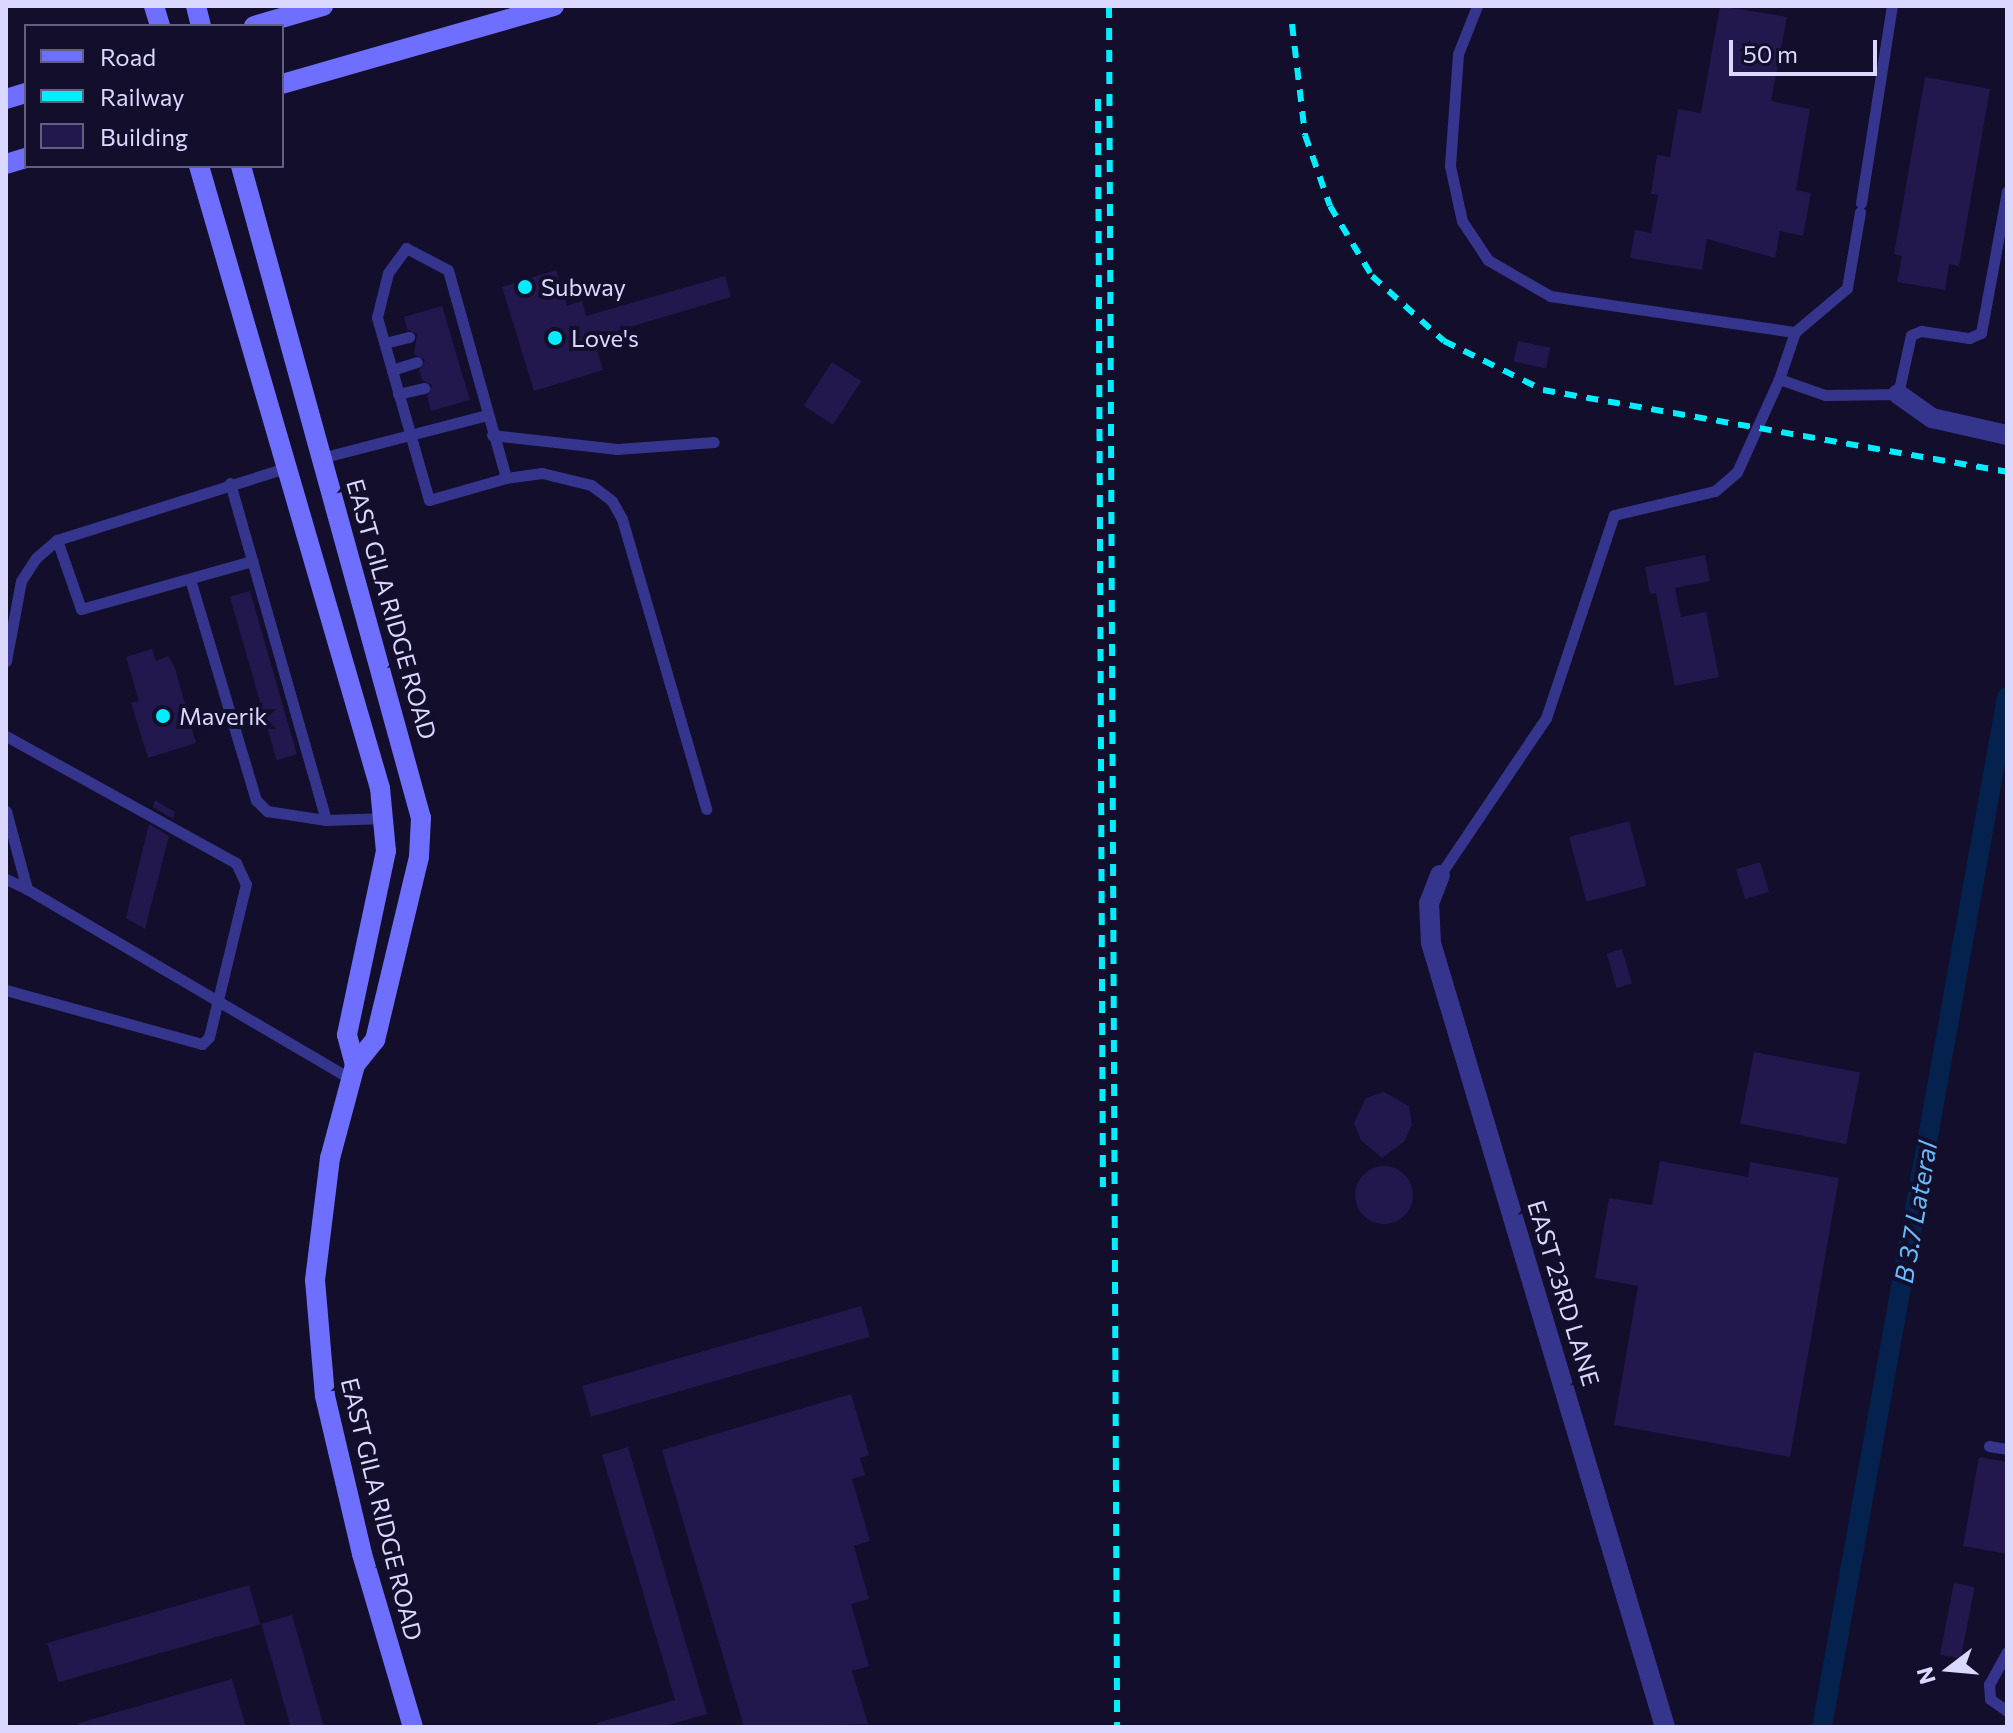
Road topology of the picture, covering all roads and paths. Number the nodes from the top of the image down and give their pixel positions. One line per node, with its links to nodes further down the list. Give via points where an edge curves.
1 (323, 6): 5 (street)
2 (554, 6): 6 (street)
3 (1477, 6): 12 (lane, via 1458,54 1450,166 1462,221 1488,260 1550,296)
4 (1892, 6): 12 (lane, via 1847,288)
5 (261, 24)
6 (284, 83)
7 (200, 168): 31 (street, EAST GILA RIDGE ROAD)
8 (242, 168): 30 (street, EAST GILA RIDGE ROAD)
9 (2007, 191): 24 (lane, via 1981,333 1969,338 1921,331 1911,335)
10 (462, 323): 11 (lane); 14 (lane, via 448,270 406,248 388,273 377,317); 15 (lane)
11 (448, 326)
12 (1795, 332): 21 (lane)
13 (409, 337): 14 (lane)
14 (385, 343): 18 (lane)
15 (469, 349): 16 (lane); 19 (lane)
16 (456, 352)
17 (417, 362): 18 (lane)
18 (392, 370): 23 (lane)
19 (476, 373): 20 (lane); 25 (lane)
20 (463, 377)
21 (1779, 379): 24 (lane, via 1825,395); 43 (lane, via 1737,472 1715,491 1614,515 1546,718)
22 (424, 388): 23 (lane)
23 (398, 394): 26 (lane)
24 (1898, 394): 28 (street, via 1932,418)
25 (487, 415): 26 (lane); 27 (lane)
26 (410, 435): 30 (lane); 32 (lane, via 429,500)
27 (492, 435): 29 (lane, via 617,449); 32 (lane)
28 (2007, 435)
29 (714, 442)
30 (321, 458): 48 (street, EAST GILA RIDGE ROAD, via 421,818 419,857 375,1040)
31 (288, 467): 33 (lane); 41 (street, EAST GILA RIDGE ROAD)
32 (506, 478): 39 (lane, via 542,473 591,485 612,501 622,519)
33 (230, 483): 34 (lane); 35 (lane)
34 (57, 540): 36 (lane, via 81,609); 37 (lane, via 21,581)
35 (252, 561): 36 (lane); 42 (lane)
36 (190, 579): 42 (lane, via 256,800 267,811)
37 (6, 661)
38 (6, 736): 47 (lane, via 236,863 246,884)
39 (706, 809)
40 (6, 811): 45 (lane)
41 (385, 818): 42 (lane); 48 (street, EAST GILA RIDGE ROAD, via 382,879 347,1035)
42 (326, 820)
43 (1440, 875): 54 (street, EAST 23RD LANE, via 1429,903 1431,943)
44 (6, 879): 45 (lane)
45 (27, 889): 47 (lane)
46 (6, 990): 47 (lane, via 202,1044)
47 (218, 1004): 48 (lane)
48 (354, 1072): 53 (street, EAST GILA RIDGE ROAD, via 330,1158 321,1221 317,1334 345,1489)
49 (1989, 1446): 50 (lane)
50 (2007, 1449)
51 (2007, 1652): 52 (lane, via 1989,1684 1990,1699)
52 (2007, 1711)
53 (413, 1727)
54 (1665, 1727)

